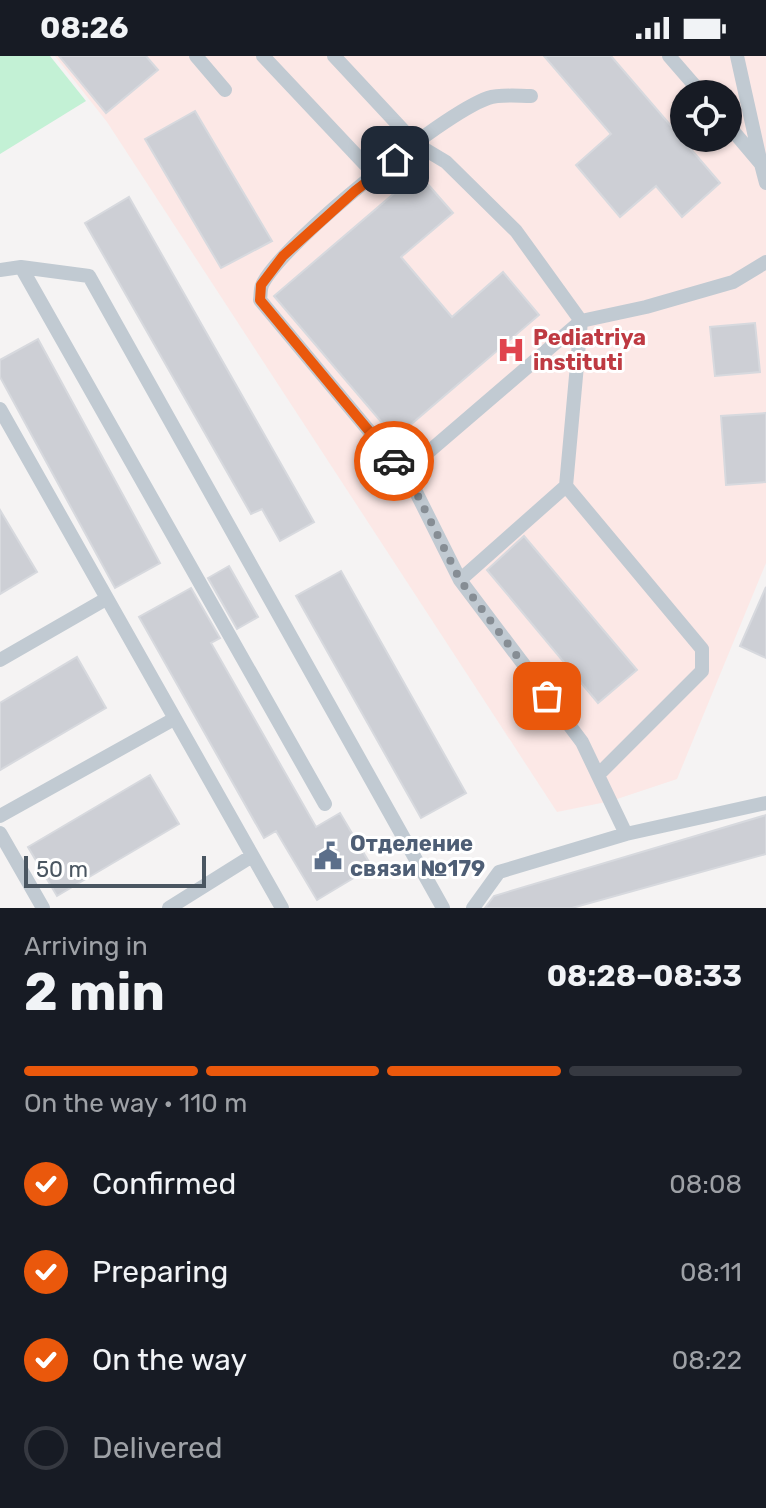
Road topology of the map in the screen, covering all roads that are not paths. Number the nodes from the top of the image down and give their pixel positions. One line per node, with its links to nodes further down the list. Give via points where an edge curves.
1 (196, 56): 7 (lane)
2 (263, 56): 12 (lane)
3 (334, 56): 10 (lane)
4 (669, 56): 6 (lane)
5 (737, 56): 11 (lane)
6 (690, 80)
7 (225, 90)
8 (531, 96): 10 (lane, via 490,97)
9 (742, 142): 11 (lane)
10 (416, 144): 12 (lane); 17 (lane, via 446,162 516,231)
11 (761, 164): 13 (lane)
12 (375, 175): 19 (lane, via 283,256 261,285 260,300)
13 (766, 183)
14 (766, 262): 17 (lane, via 733,282)
15 (21, 267): 16 (lane); 27 (lane); 35 (lane, via 89,276)
16 (0, 270)
17 (581, 321): 19 (lane); 20 (lane)
18 (0, 409): 22 (lane)
19 (404, 473): 21 (lane)
20 (566, 486): 21 (lane); 25 (lane, via 702,649 702,671)
21 (460, 580): 25 (lane, via 582,742)
22 (106, 599): 23 (lane); 24 (lane)
23 (0, 660)
24 (174, 719): 28 (lane); 31 (lane)
25 (598, 775): 30 (lane)
26 (766, 803): 30 (lane)
27 (325, 804)
28 (0, 816)
29 (0, 833): 32 (lane)
30 (626, 834): 36 (lane, via 499,872)
31 (252, 856): 33 (lane); 34 (lane)
32 (43, 908)
33 (169, 908)
34 (282, 908)
35 (443, 908)
36 (473, 908)

